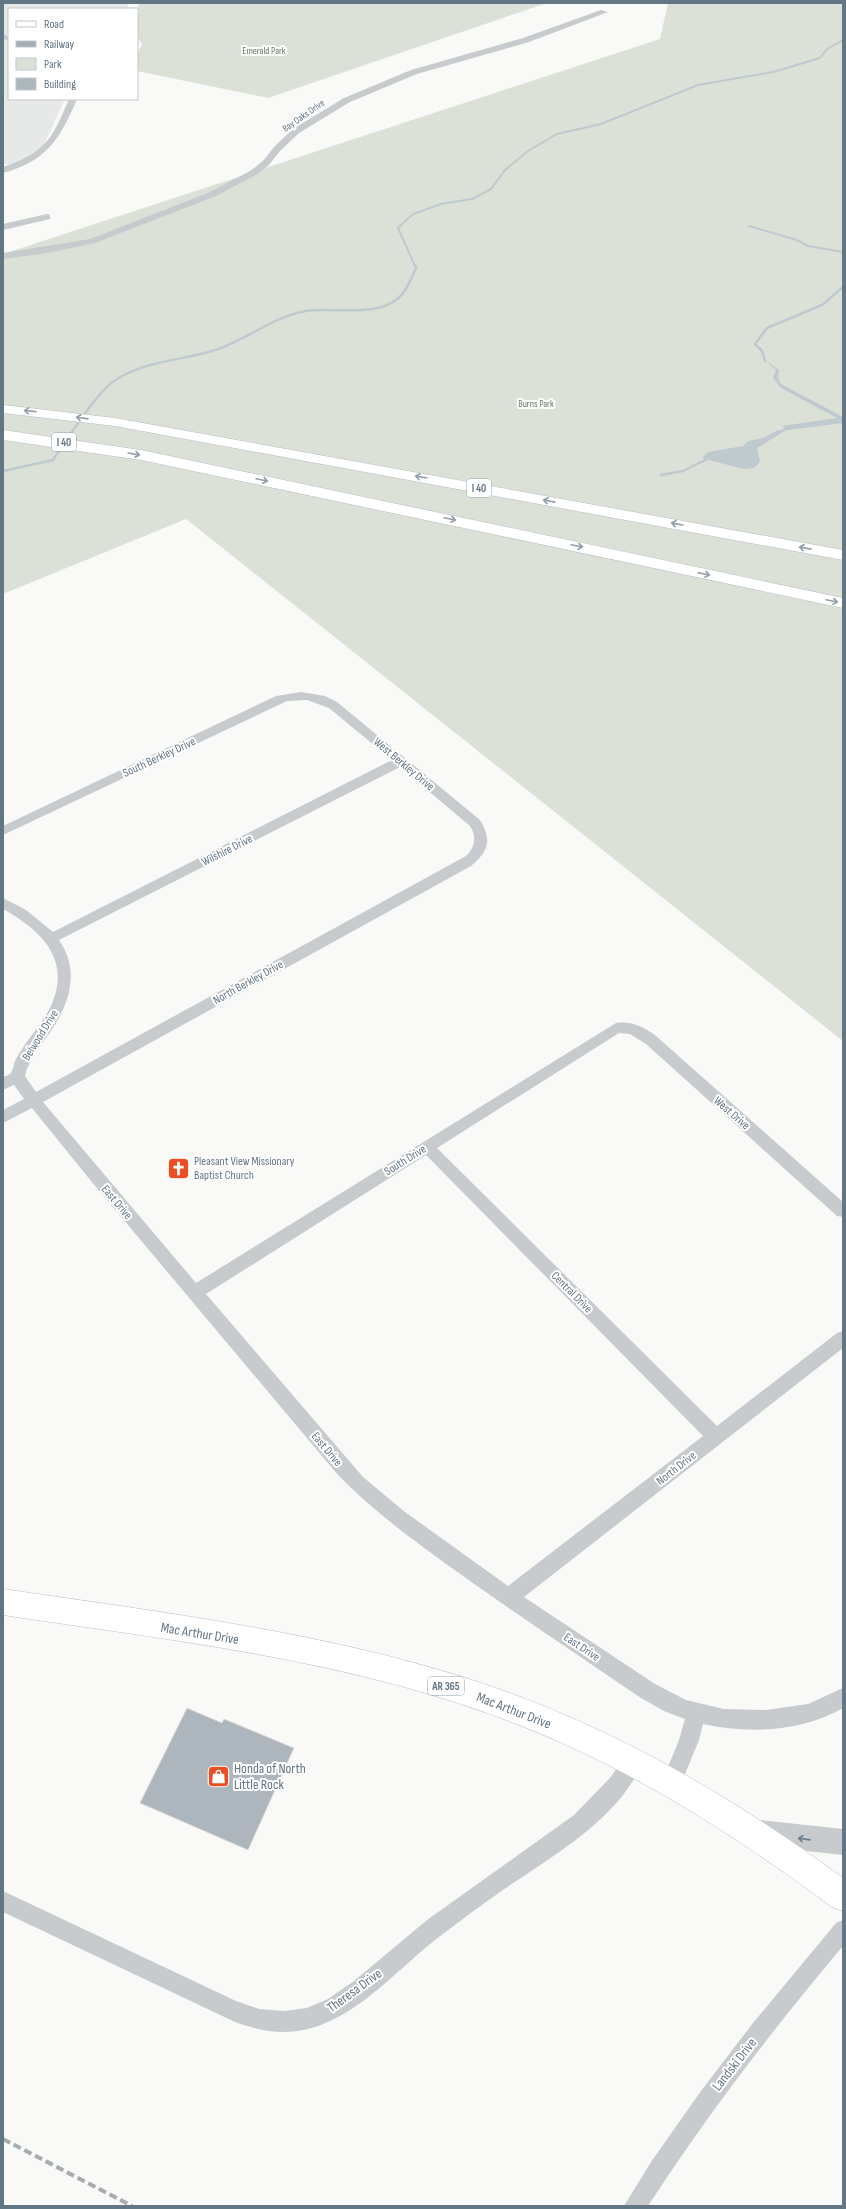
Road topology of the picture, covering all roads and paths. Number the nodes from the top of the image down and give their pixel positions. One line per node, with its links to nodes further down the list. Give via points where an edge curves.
1 (604, 12): 6 (street, Bay Oaks Drive, via 526,40 414,72 347,100 296,131 253,173 206,197 92,241)
2 (73, 100): 3 (street, via 57,136 47,150 33,159)
3 (3, 170)
4 (47, 217): 5 (street)
5 (3, 227)
6 (3, 256)
7 (3, 408): 9 (main road, I 40, one-way to 7, via 115,422)
8 (3, 434): 10 (main road, I 40, one-way to 10, via 96,447 241,475)
9 (843, 555)
10 (843, 603)
11 (318, 698): 12 (street, West Berkley Drive, via 333,705); 13 (street, South Berkley Drive, via 297,696 280,699)
12 (401, 761): 14 (street, West Berkley Drive, via 475,823); 16 (street, Wilshire Drive)
13 (3, 831)
14 (482, 838): 20 (street, North Berkley Drive, via 475,857 466,863)
15 (3, 903): 16 (street, Belwood Drive, via 39,924)
16 (52, 938): 18 (street, Belwood Drive, via 60,952 65,984 50,1021 22,1064)
17 (616, 1028): 22 (street, South Drive); 23 (street, West Drive, via 628,1026 638,1030)
18 (18, 1076): 19 (street, Belwood Drive); 20 (street, Belwood Drive, via 22,1086)
19 (3, 1084)
20 (34, 1100): 21 (street, North Berkley Drive); 24 (street, East Drive)
21 (3, 1117)
22 (427, 1147): 24 (street, South Drive); 26 (street, Central Drive)
23 (843, 1211)
24 (194, 1293): 27 (street, East Drive, via 369,1496)
25 (843, 1338): 26 (street, North Drive)
26 (716, 1436): 27 (street, North Drive)
27 (508, 1598): 30 (street, East Drive, via 669,1704)
28 (3, 1602): 31 (main road, Mac Arthur Drive / AR 365, via 267,1643 392,1670 470,1693 526,1714 583,1738)
29 (843, 1698): 30 (street, East Drive, via 820,1710 786,1718 742,1719)
30 (696, 1713): 32 (street, via 689,1740)
31 (632, 1763): 32 (main road, Mac Arthur Drive / AR 365); 36 (street, Theresa Drive, via 614,1791 580,1823 422,1937 348,1998 330,2010 308,2019 292,2022 270,2021 245,2015 110,1954)
32 (672, 1784): 33 (main road, Mac Arthur Drive / AR 365)
33 (756, 1832): 34 (street, one-way to 33); 35 (main road, Mac Arthur Drive / AR 365)
34 (843, 1842)
35 (843, 1896)
36 (3, 1901)
37 (843, 1930): 38 (street, Landski Drive, via 716,2086)
38 (635, 2206)

